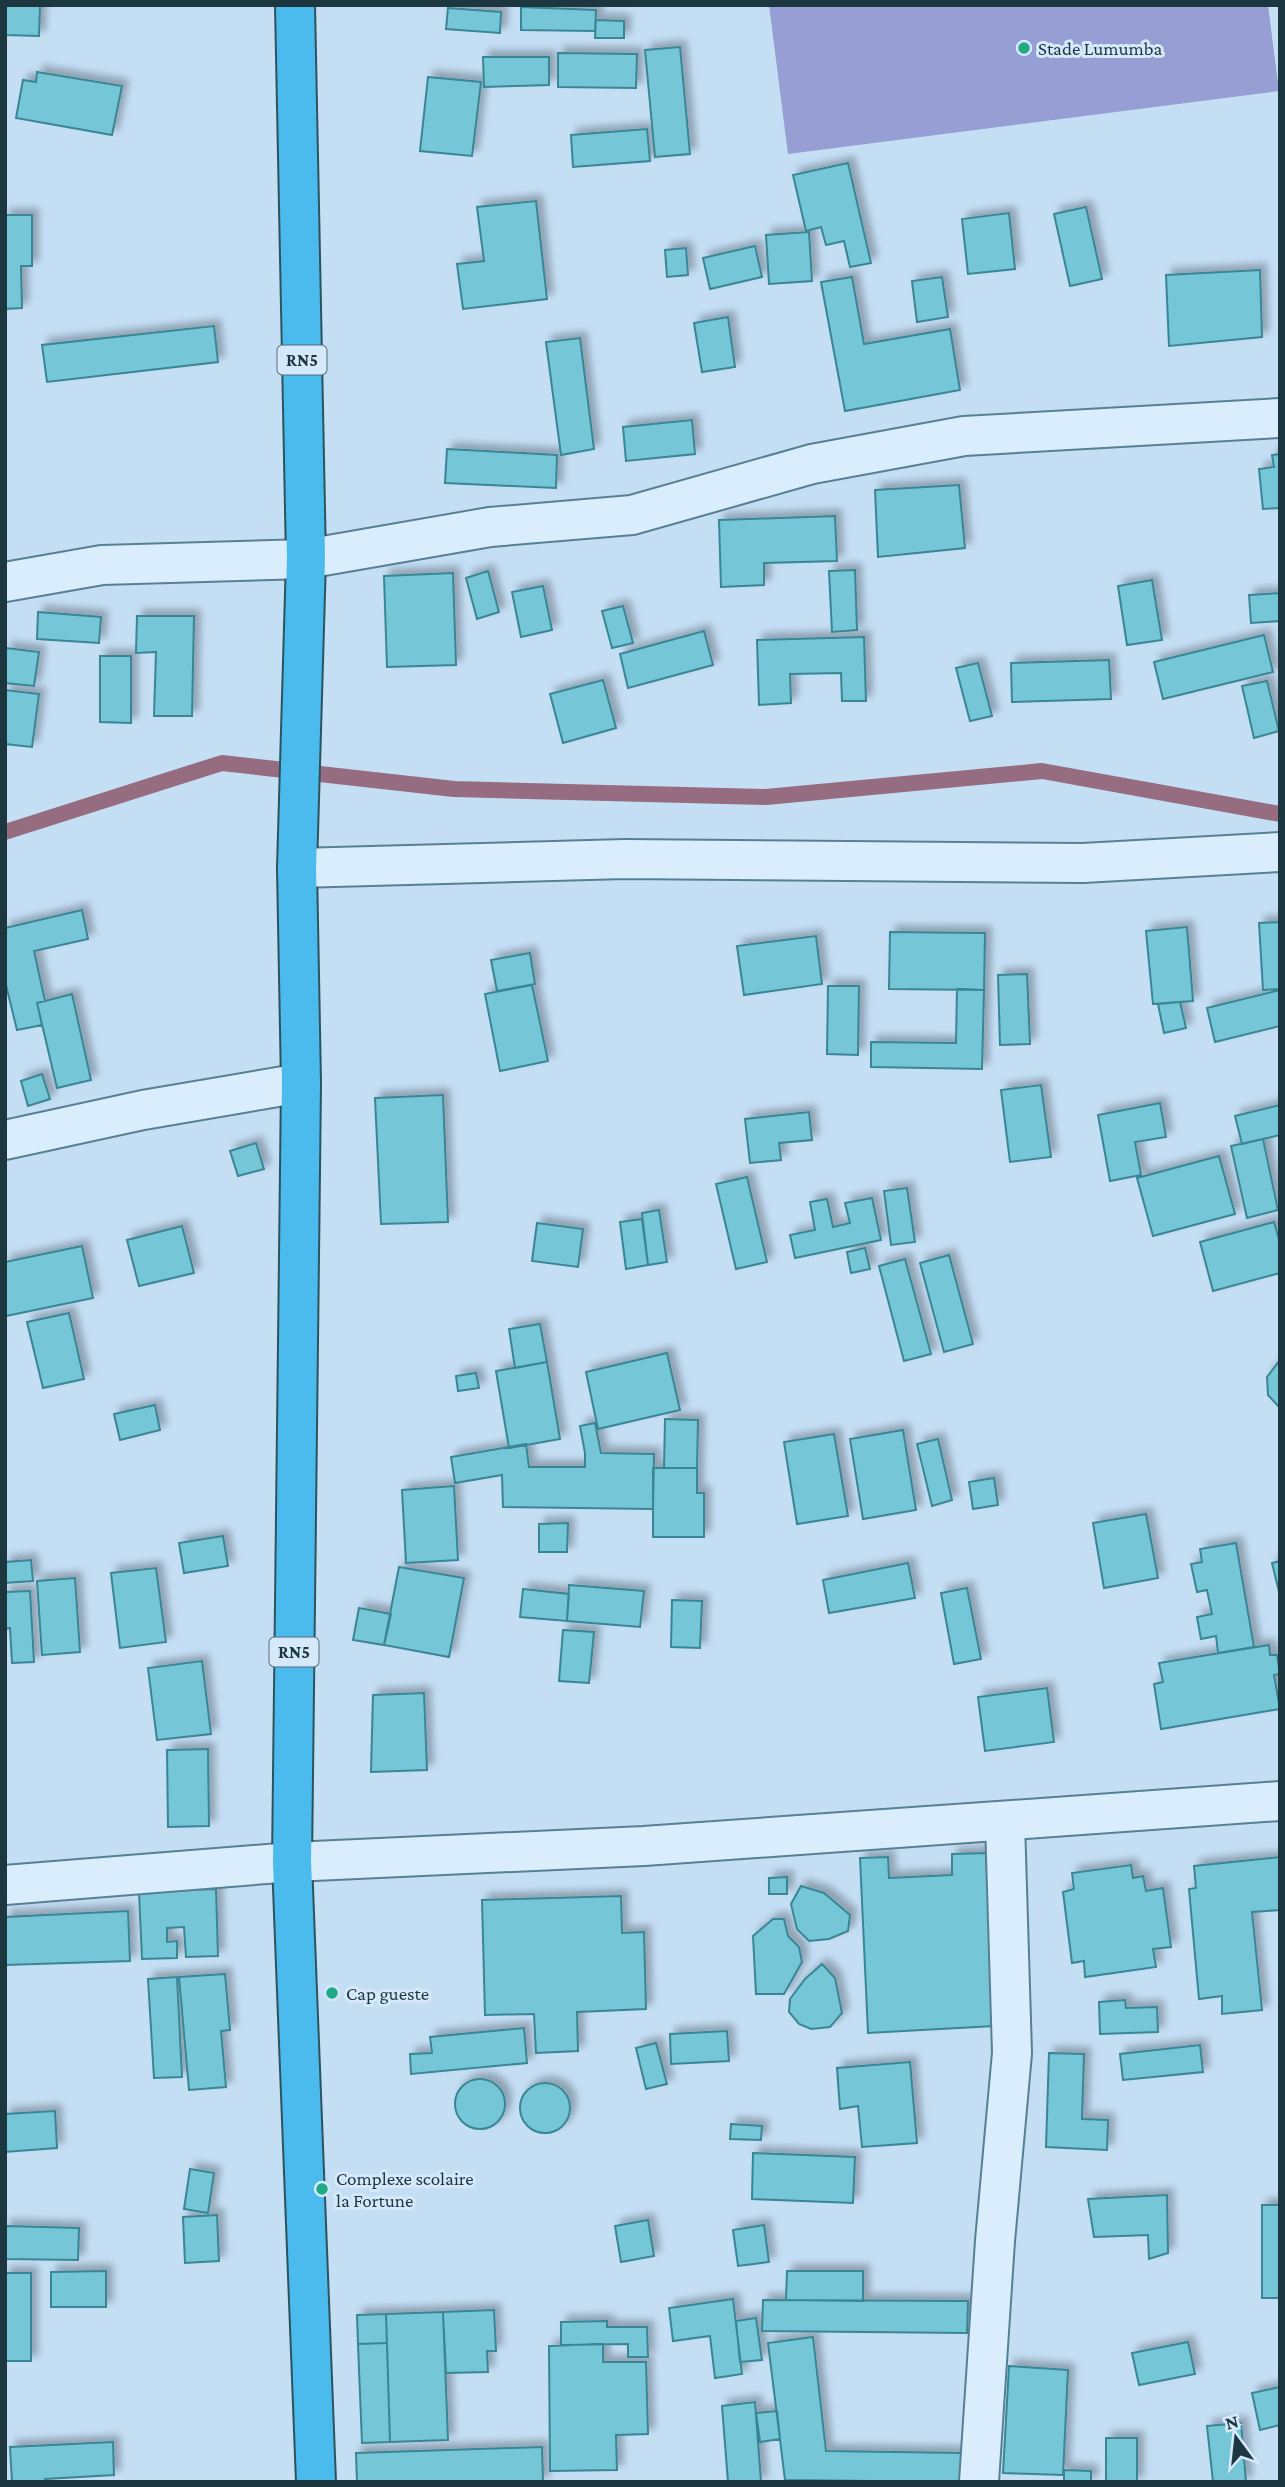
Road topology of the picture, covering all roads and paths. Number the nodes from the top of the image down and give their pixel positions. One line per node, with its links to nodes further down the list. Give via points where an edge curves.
1 (295, 5): 3 (highway, RN5)
2 (1280, 418): 3 (street, via 964,436 812,464 632,515 490,527)
3 (306, 559): 4 (street, via 102,565); 6 (highway, RN5)
4 (5, 582)
5 (1280, 852): 6 (street, via 1083,863 625,859)
6 (297, 868): 7 (highway, RN5)
7 (301, 1083): 8 (street); 11 (highway, RN5)
8 (5, 1140)
9 (1280, 1801): 10 (street)
10 (1005, 1822): 11 (street, via 644,1846); 14 (street, via 1012,2053)
11 (292, 1862): 12 (street); 13 (highway, RN5)
12 (5, 1885)
13 (316, 2482)
14 (979, 2482)

